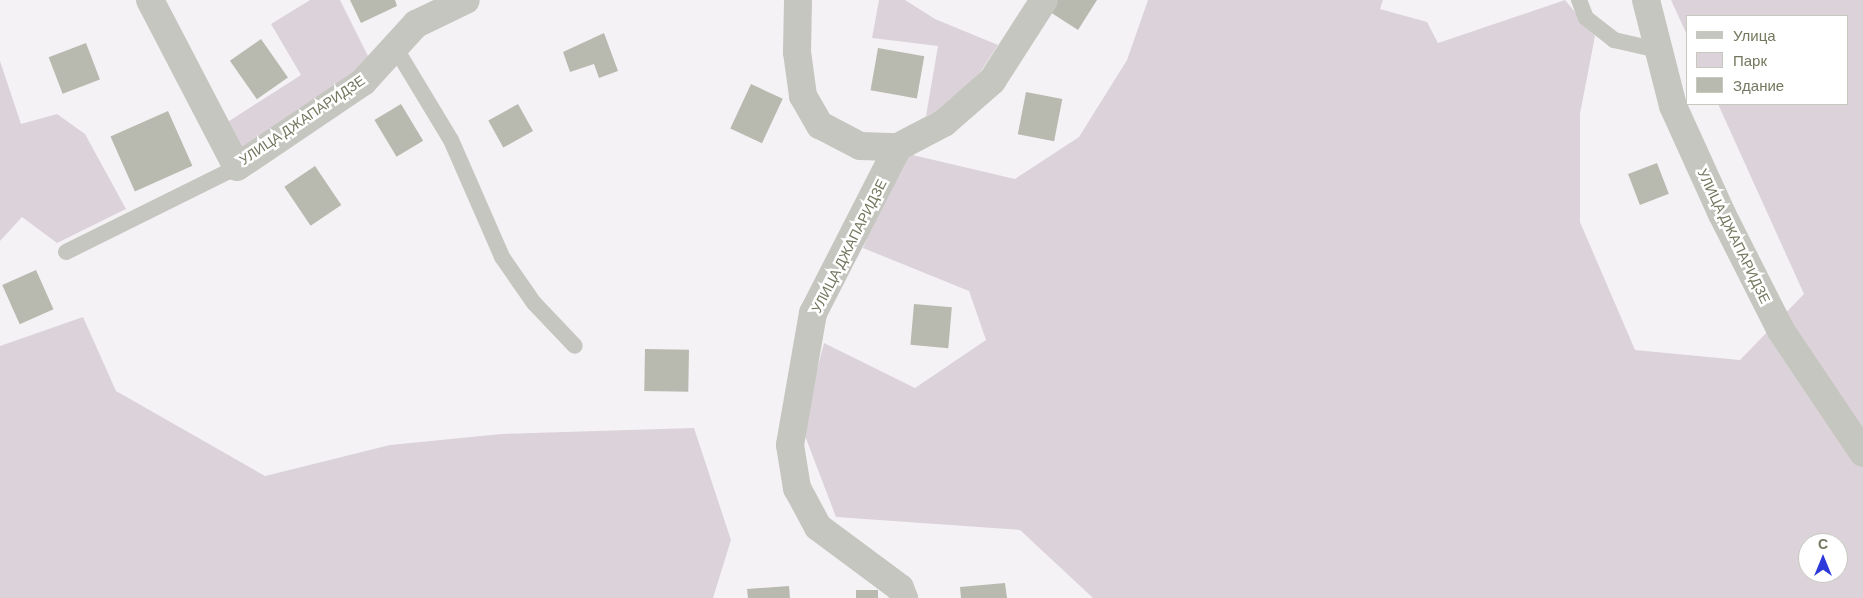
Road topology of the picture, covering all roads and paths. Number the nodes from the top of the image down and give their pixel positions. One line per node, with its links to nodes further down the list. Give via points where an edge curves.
1 (150, 0): 10 (street, УЛИЦА ДЖАПАРИДЗЕ)
2 (466, 0): 7 (street, УЛИЦА ДЖАПАРИДЗЕ, via 416,24)
3 (798, 0): 9 (street, via 797,52 803,96 820,126 860,146)
4 (1044, 0): 9 (street, via 992,81 944,123)
5 (1578, 0): 8 (lane, via 1586,18 1614,40)
6 (1646, 0): 8 (street, УЛИЦА ДЖАПАРИДЗЕ)
7 (393, 44): 10 (street, УЛИЦА ДЖАПАРИДЗЕ, via 363,82); 12 (lane, via 451,140 502,257 534,303)
8 (1658, 50): 13 (street, УЛИЦА ДЖАПАРИДЗЕ, via 1673,106 1780,329)
9 (898, 147): 14 (street, УЛИЦА ДЖАПАРИДЗЕ, via 814,313 790,445 797,488 818,527 900,588)
10 (237, 167): 11 (lane)
11 (66, 252)
12 (575, 346)
13 (1863, 453)
14 (904, 598)

